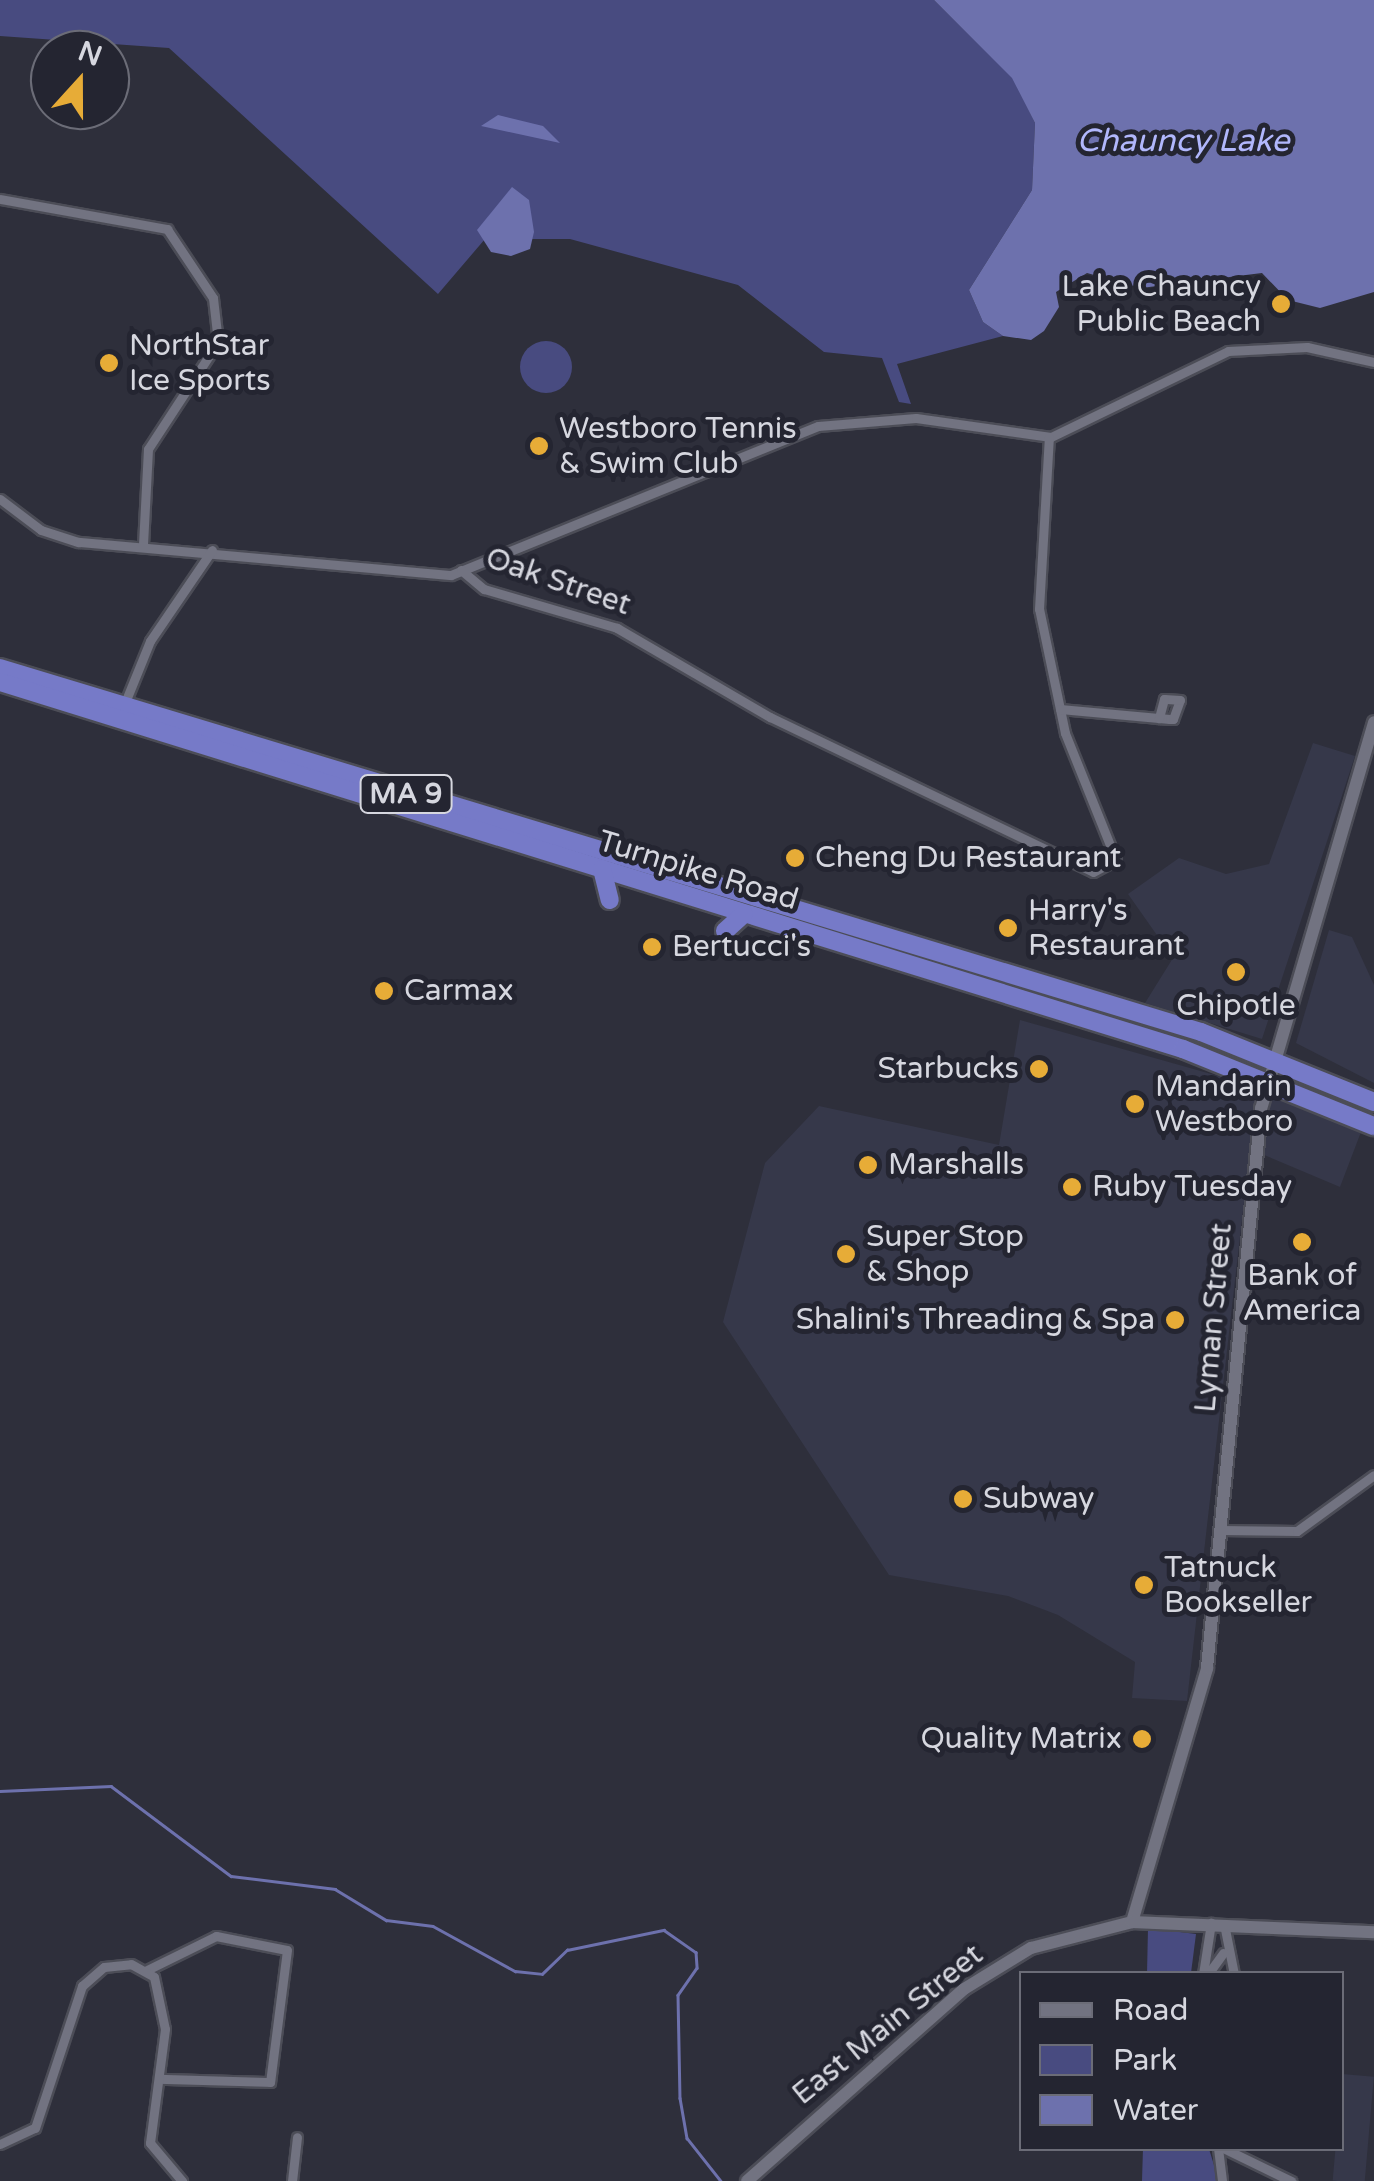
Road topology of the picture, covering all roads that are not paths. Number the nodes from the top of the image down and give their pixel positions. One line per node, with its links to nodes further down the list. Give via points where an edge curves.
1 (0, 199): 5 (street, via 167,229 214,298 218,342 148,449)
2 (1374, 362): 3 (street, via 1307,346 1228,352)
3 (1050, 438): 7 (street, via 916,418 818,426); 11 (street, via 1037,576)
4 (0, 499): 5 (street, Oak Street, via 60,538)
5 (142, 546): 6 (street, Oak Street)
6 (212, 550): 7 (street, Oak Street, via 433,575); 10 (street, via 150,641)
7 (461, 570): 11 (street, Oak Street, via 472,585 634,636 770,718 1086,872 1116,860)
8 (0, 668): 10 (highway, Turnpike Road / MA 9)
9 (0, 682): 14 (highway, Turnpike Road / MA 9)
10 (122, 707): 18 (highway, Turnpike Road / MA 9)
11 (1060, 708): 12 (street)
12 (1159, 718)
13 (1374, 722): 18 (street, Lyman Street)
14 (602, 870): 15 (highway); 16 (highway, Turnpike Road / MA 9)
15 (610, 900)
16 (744, 914): 17 (highway); 19 (highway, Turnpike Road / MA 9)
17 (726, 931)
18 (1272, 1059): 19 (street, Lyman Street); 20 (highway, Turnpike Road / MA 9)
19 (1267, 1081): 21 (highway, Turnpike Road / MA 9); 23 (street, Lyman Street)
20 (1374, 1102)
21 (1374, 1126)
22 (1374, 1475): 23 (street, via 1297,1531)
23 (1221, 1530): 24 (street, Lyman Street, via 1207,1668)
24 (1132, 1922): 25 (street, East Main Street); 40 (street, East Main Street, via 995,1966)
25 (1218, 1923): 26 (street, East Main Street); 27 (street); 29 (street)
26 (1374, 1932)
27 (1223, 1953): 30 (street); 31 (street)
28 (146, 1970): 32 (street, via 165,2029); 32 (street, via 216,1936 287,1950 270,2082); 34 (street, via 118,1963 86,1980 35,2128)
29 (1206, 1971)
30 (1208, 1971)
31 (1232, 1971)
32 (162, 2079): 38 (street, via 150,2142)
33 (297, 2137): 39 (street)
34 (0, 2144)
35 (1220, 2151): 41 (street)
36 (1229, 2151): 37 (street)
37 (1272, 2166): 42 (street); 43 (street)
38 (182, 2181)
39 (292, 2181)
40 (747, 2181)
41 (1222, 2181)
42 (1271, 2181)
43 (1291, 2181)

